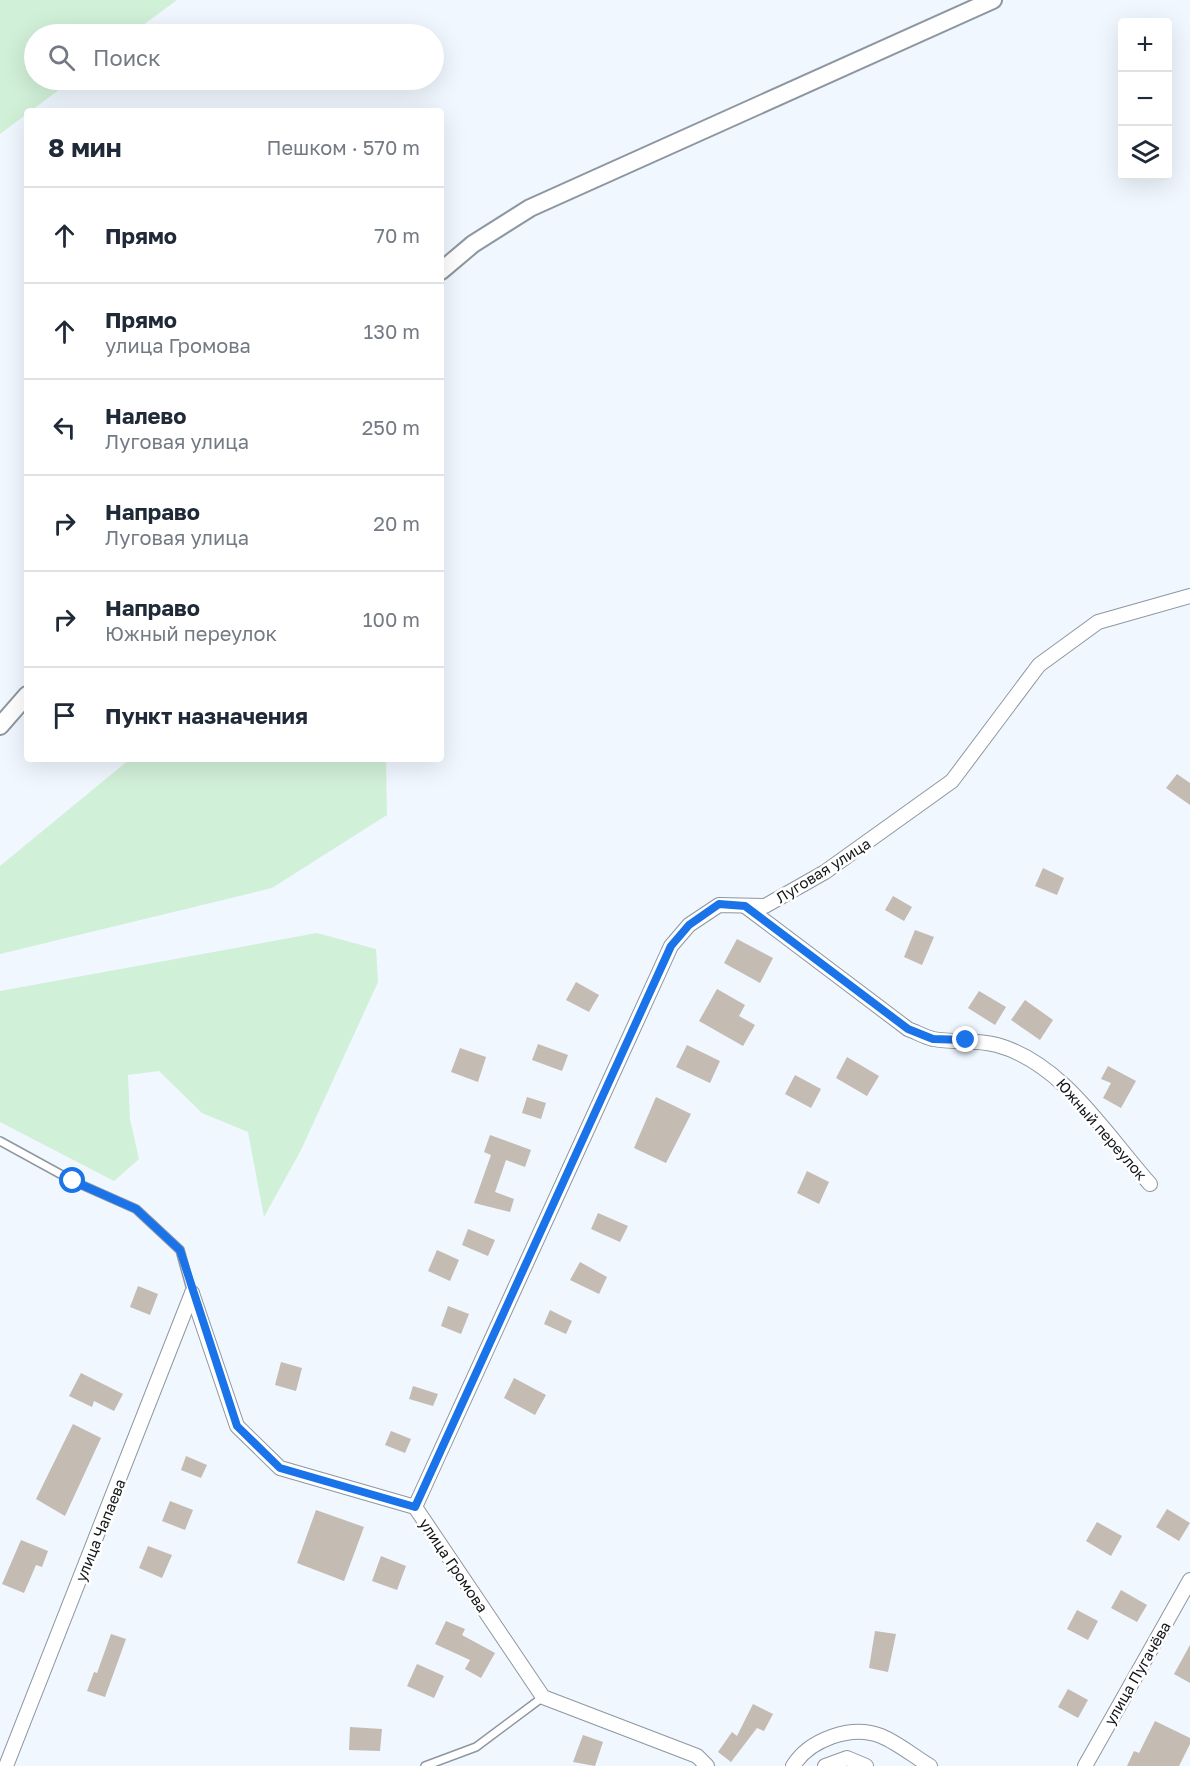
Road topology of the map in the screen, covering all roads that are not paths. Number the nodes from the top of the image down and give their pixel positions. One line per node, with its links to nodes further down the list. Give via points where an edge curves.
1 (993, 0): 2 (street, via 530,208 473,244)
2 (444, 269)
3 (1190, 596): 6 (street, Луговая улица, via 1098,622 1039,665 952,781 825,872 765,906)
4 (24, 698): 5 (street)
5 (0, 726)
6 (745, 906): 8 (street, Южный переулок, via 908,1029 933,1039 998,1045 1032,1059 1056,1075); 10 (street, Луговая улица, via 719,904 689,925 671,946)
7 (0, 1141): 9 (lane, via 73,1181 136,1209 180,1250)
8 (1150, 1184)
9 (192, 1293): 10 (street, улица Громова, via 237,1426 280,1468); 13 (street, улица Чапаева)
10 (415, 1507): 12 (street, улица Громова)
11 (1190, 1580): 20 (street, улица Пугачёва)
12 (543, 1697): 14 (lane, via 476,1747); 15 (street, via 697,1756)
13 (6, 1766)
14 (425, 1766)
15 (707, 1766)
16 (793, 1766): 19 (street, via 801,1753 821,1740 850,1733 880,1736)
17 (825, 1766): 18 (street, via 847,1758)
18 (866, 1766)
19 (930, 1766)
20 (1085, 1766)

